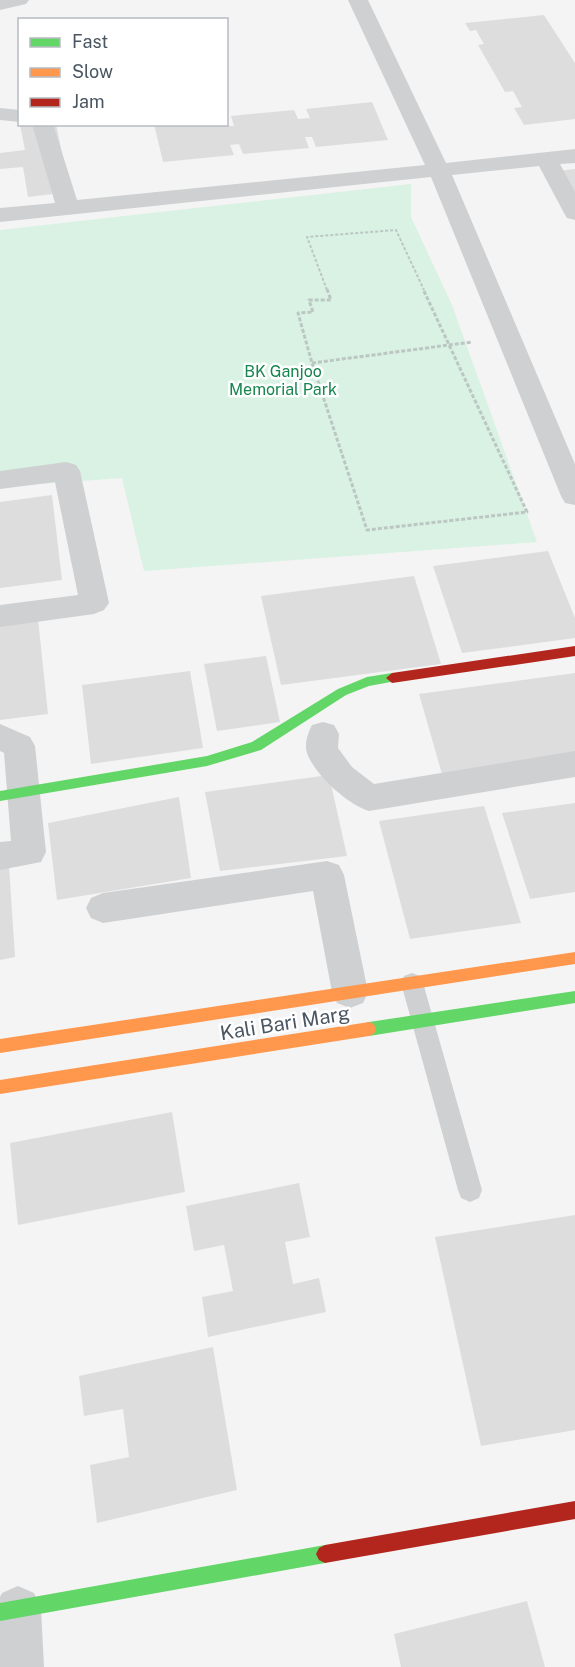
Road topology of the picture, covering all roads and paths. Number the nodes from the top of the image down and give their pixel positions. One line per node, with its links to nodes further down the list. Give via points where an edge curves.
1 (19, 0): 3 (street)
2 (358, 0): 9 (street)
3 (0, 4)
4 (0, 114): 5 (street)
5 (18, 116)
6 (43, 126): 10 (street)
7 (575, 156): 8 (street)
8 (546, 158): 9 (street); 11 (street)
9 (438, 168): 10 (street); 13 (street)
10 (68, 208): 12 (street)
11 (575, 213)
12 (0, 215)
13 (508, 337): 14 (path); 17 (street)
14 (449, 345): 15 (path); 15 (path, via 396,230 307,237 331,300 309,300 314,312 298,313); 15 (path, via 526,512 367,530)
15 (312, 363)
16 (0, 480): 18 (street, via 66,471 94,603)
17 (575, 496)
18 (0, 616)
19 (575, 651): 23 (street, via 367,682 342,692 256,746 207,761)
20 (323, 734): 22 (street, via 322,752 341,776 369,798)
21 (0, 736): 23 (street, via 19,746)
22 (575, 764)
23 (12, 794): 24 (street, via 29,852)
24 (0, 856)
25 (103, 908): 28 (street, via 327,875)
26 (575, 958): 27 (street, Kali Bari Marg)
27 (412, 982): 28 (street, Kali Bari Marg); 31 (lane)
28 (350, 992): 30 (street, Kali Bari Marg)
29 (575, 997): 31 (street, Kali Bari Marg)
30 (304, 999): 32 (street); 33 (street, Kali Bari Marg)
31 (423, 1021): 32 (street, Kali Bari Marg); 35 (lane)
32 (311, 1038): 34 (street, Kali Bari Marg)
33 (0, 1046)
34 (0, 1087)
35 (470, 1190)
36 (575, 1510): 37 (street)
37 (9, 1610): 38 (street)
38 (21, 1667)

